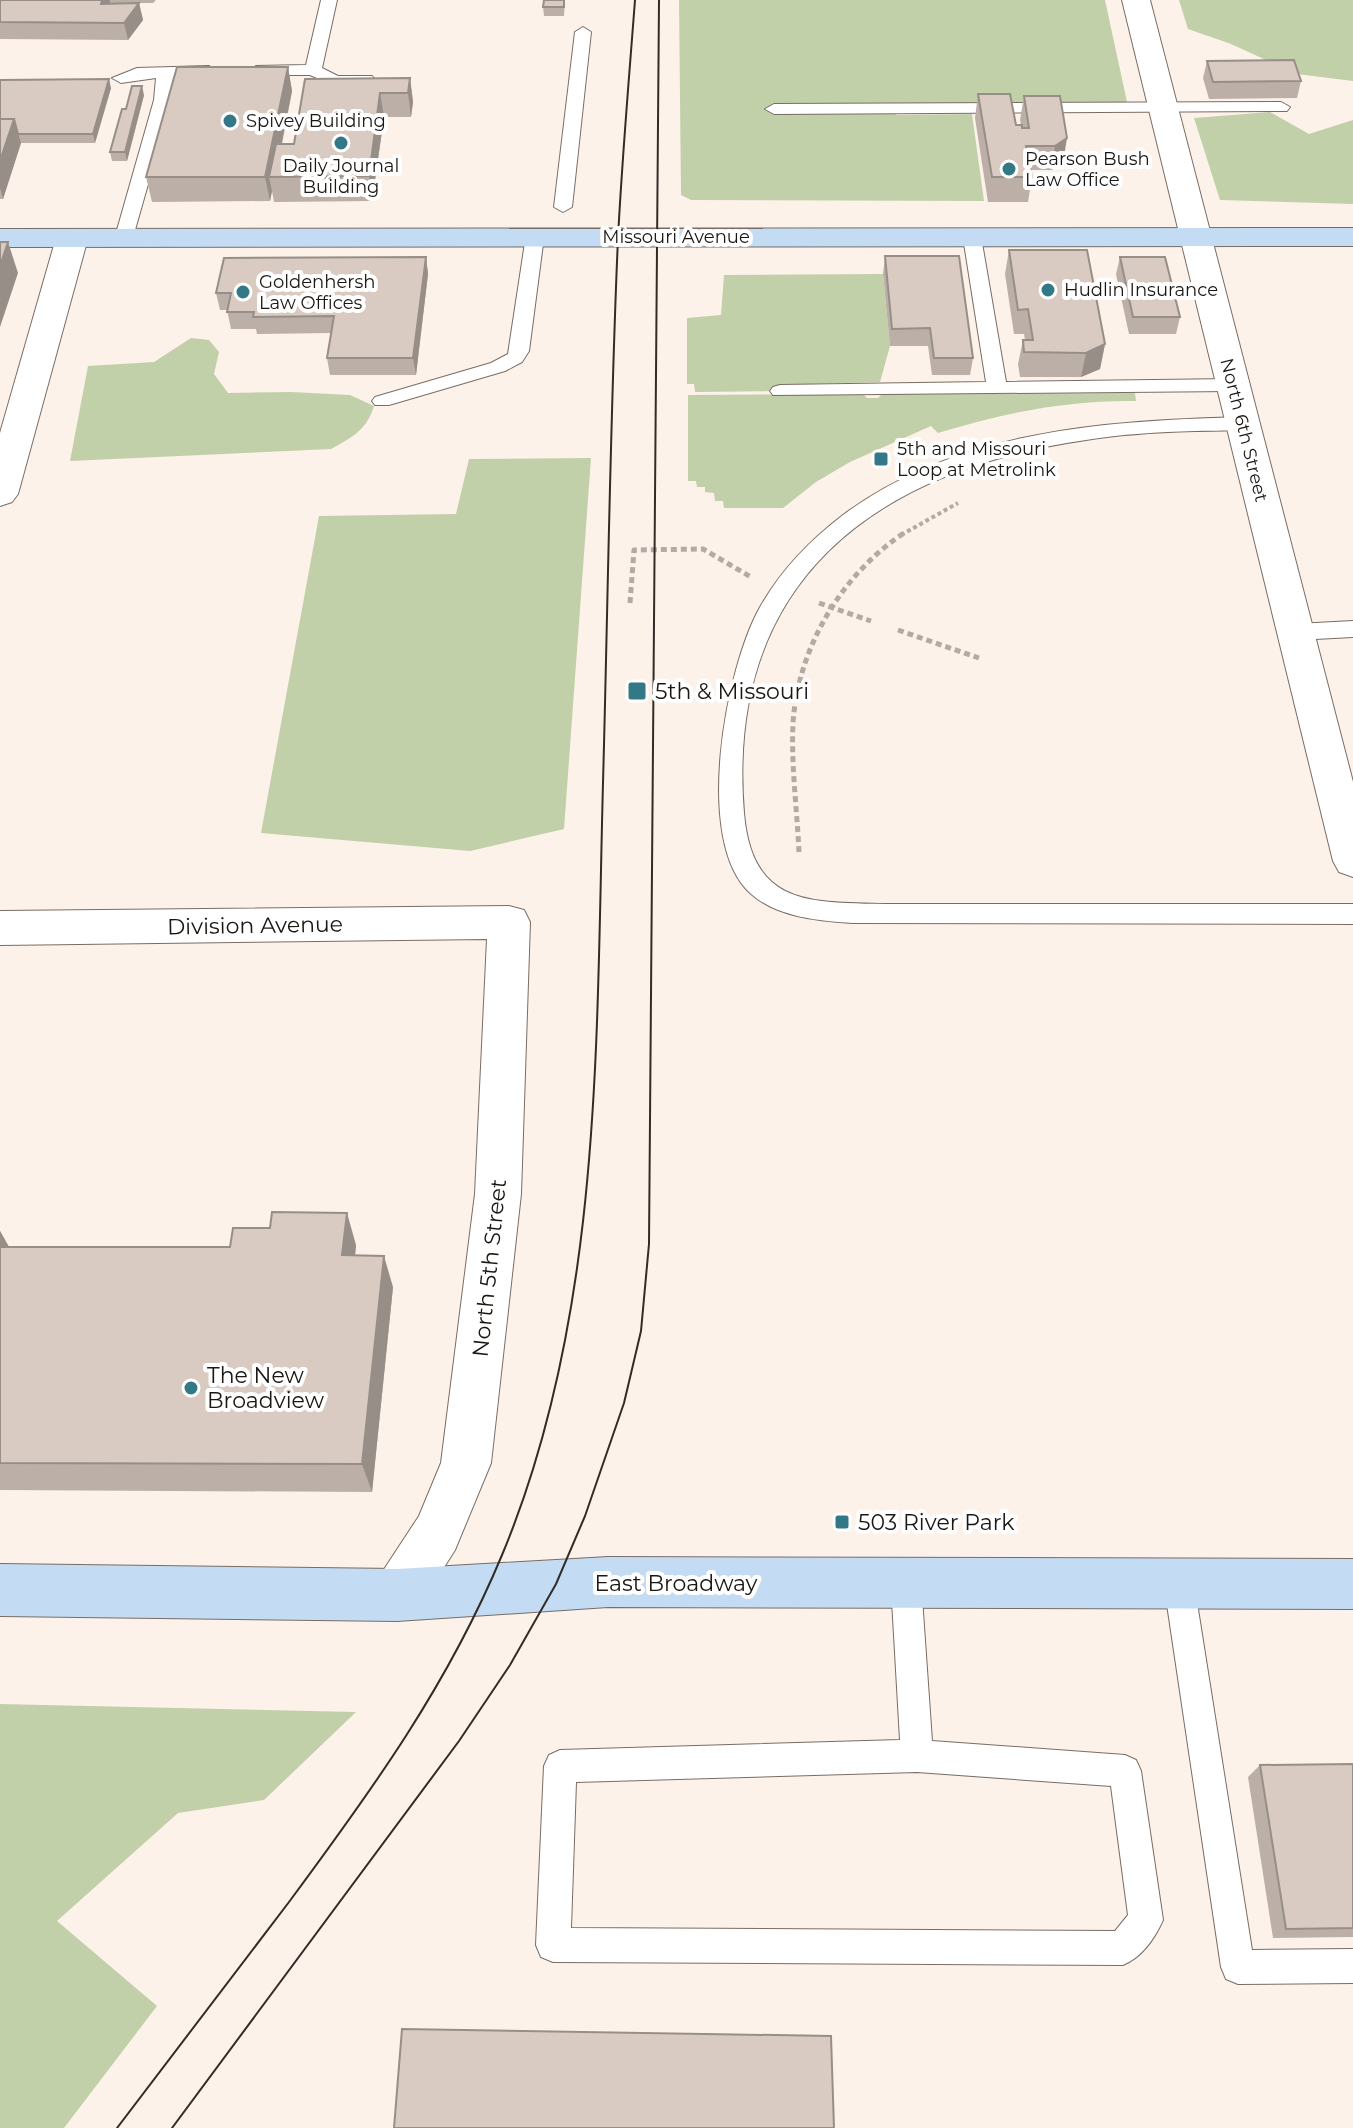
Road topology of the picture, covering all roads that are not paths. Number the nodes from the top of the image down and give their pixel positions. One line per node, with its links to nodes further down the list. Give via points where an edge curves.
1 (329, 0): 4 (lane)
2 (1136, 0): 10 (street, North 6th Street)
3 (583, 32): 11 (lane)
4 (313, 70): 5 (lane); 7 (lane, via 335,81)
5 (165, 72): 6 (lane); 13 (lane, via 163,100)
6 (121, 78)
7 (378, 80)
8 (1281, 107): 10 (lane)
9 (774, 109): 10 (lane)
10 (1164, 109): 15 (street, North 6th Street)
11 (563, 207)
12 (535, 236): 13 (main road, Missouri Avenue); 14 (main road, Missouri Avenue); 22 (lane, via 515,358)
13 (124, 237): 18 (main road, Missouri Avenue)
14 (972, 237): 15 (main road, Missouri Avenue); 20 (lane)
15 (1196, 237): 16 (main road, Missouri Avenue); 19 (street, North 6th Street)
16 (1353, 237)
17 (0, 238): 18 (main road, Missouri Avenue)
18 (72, 238): 24 (street)
19 (1233, 385): 20 (lane); 23 (street, North 6th Street)
20 (997, 389): 21 (lane)
21 (780, 391)
22 (382, 401)
23 (1242, 423): 26 (street, North 6th Street); 28 (lane, via 1119,430 1011,446 949,467 854,518 797,570 756,638 736,734 735,847 759,887 787,902 826,911)
24 (0, 494)
25 (1353, 629): 26 (lane)
26 (1296, 632): 27 (street, North 6th Street)
27 (1353, 861)
28 (1353, 914)
29 (509, 922): 30 (street, Division Avenue); 35 (street, North 5th Street, via 498,1194 466,1463 437,1533)
30 (0, 928)
31 (906, 1583): 32 (main road, East Broadway); 35 (main road, East Broadway, via 608,1582); 36 (lane)
32 (1179, 1584): 33 (main road, East Broadway); 37 (lane, via 1238,1967)
33 (1353, 1584)
34 (0, 1590): 35 (main road, East Broadway)
35 (397, 1595)
36 (917, 1756): 36 (lane, via 560,1766 553,1945 1123,1948 1146,1920 1125,1771)
37 (1353, 1966)

